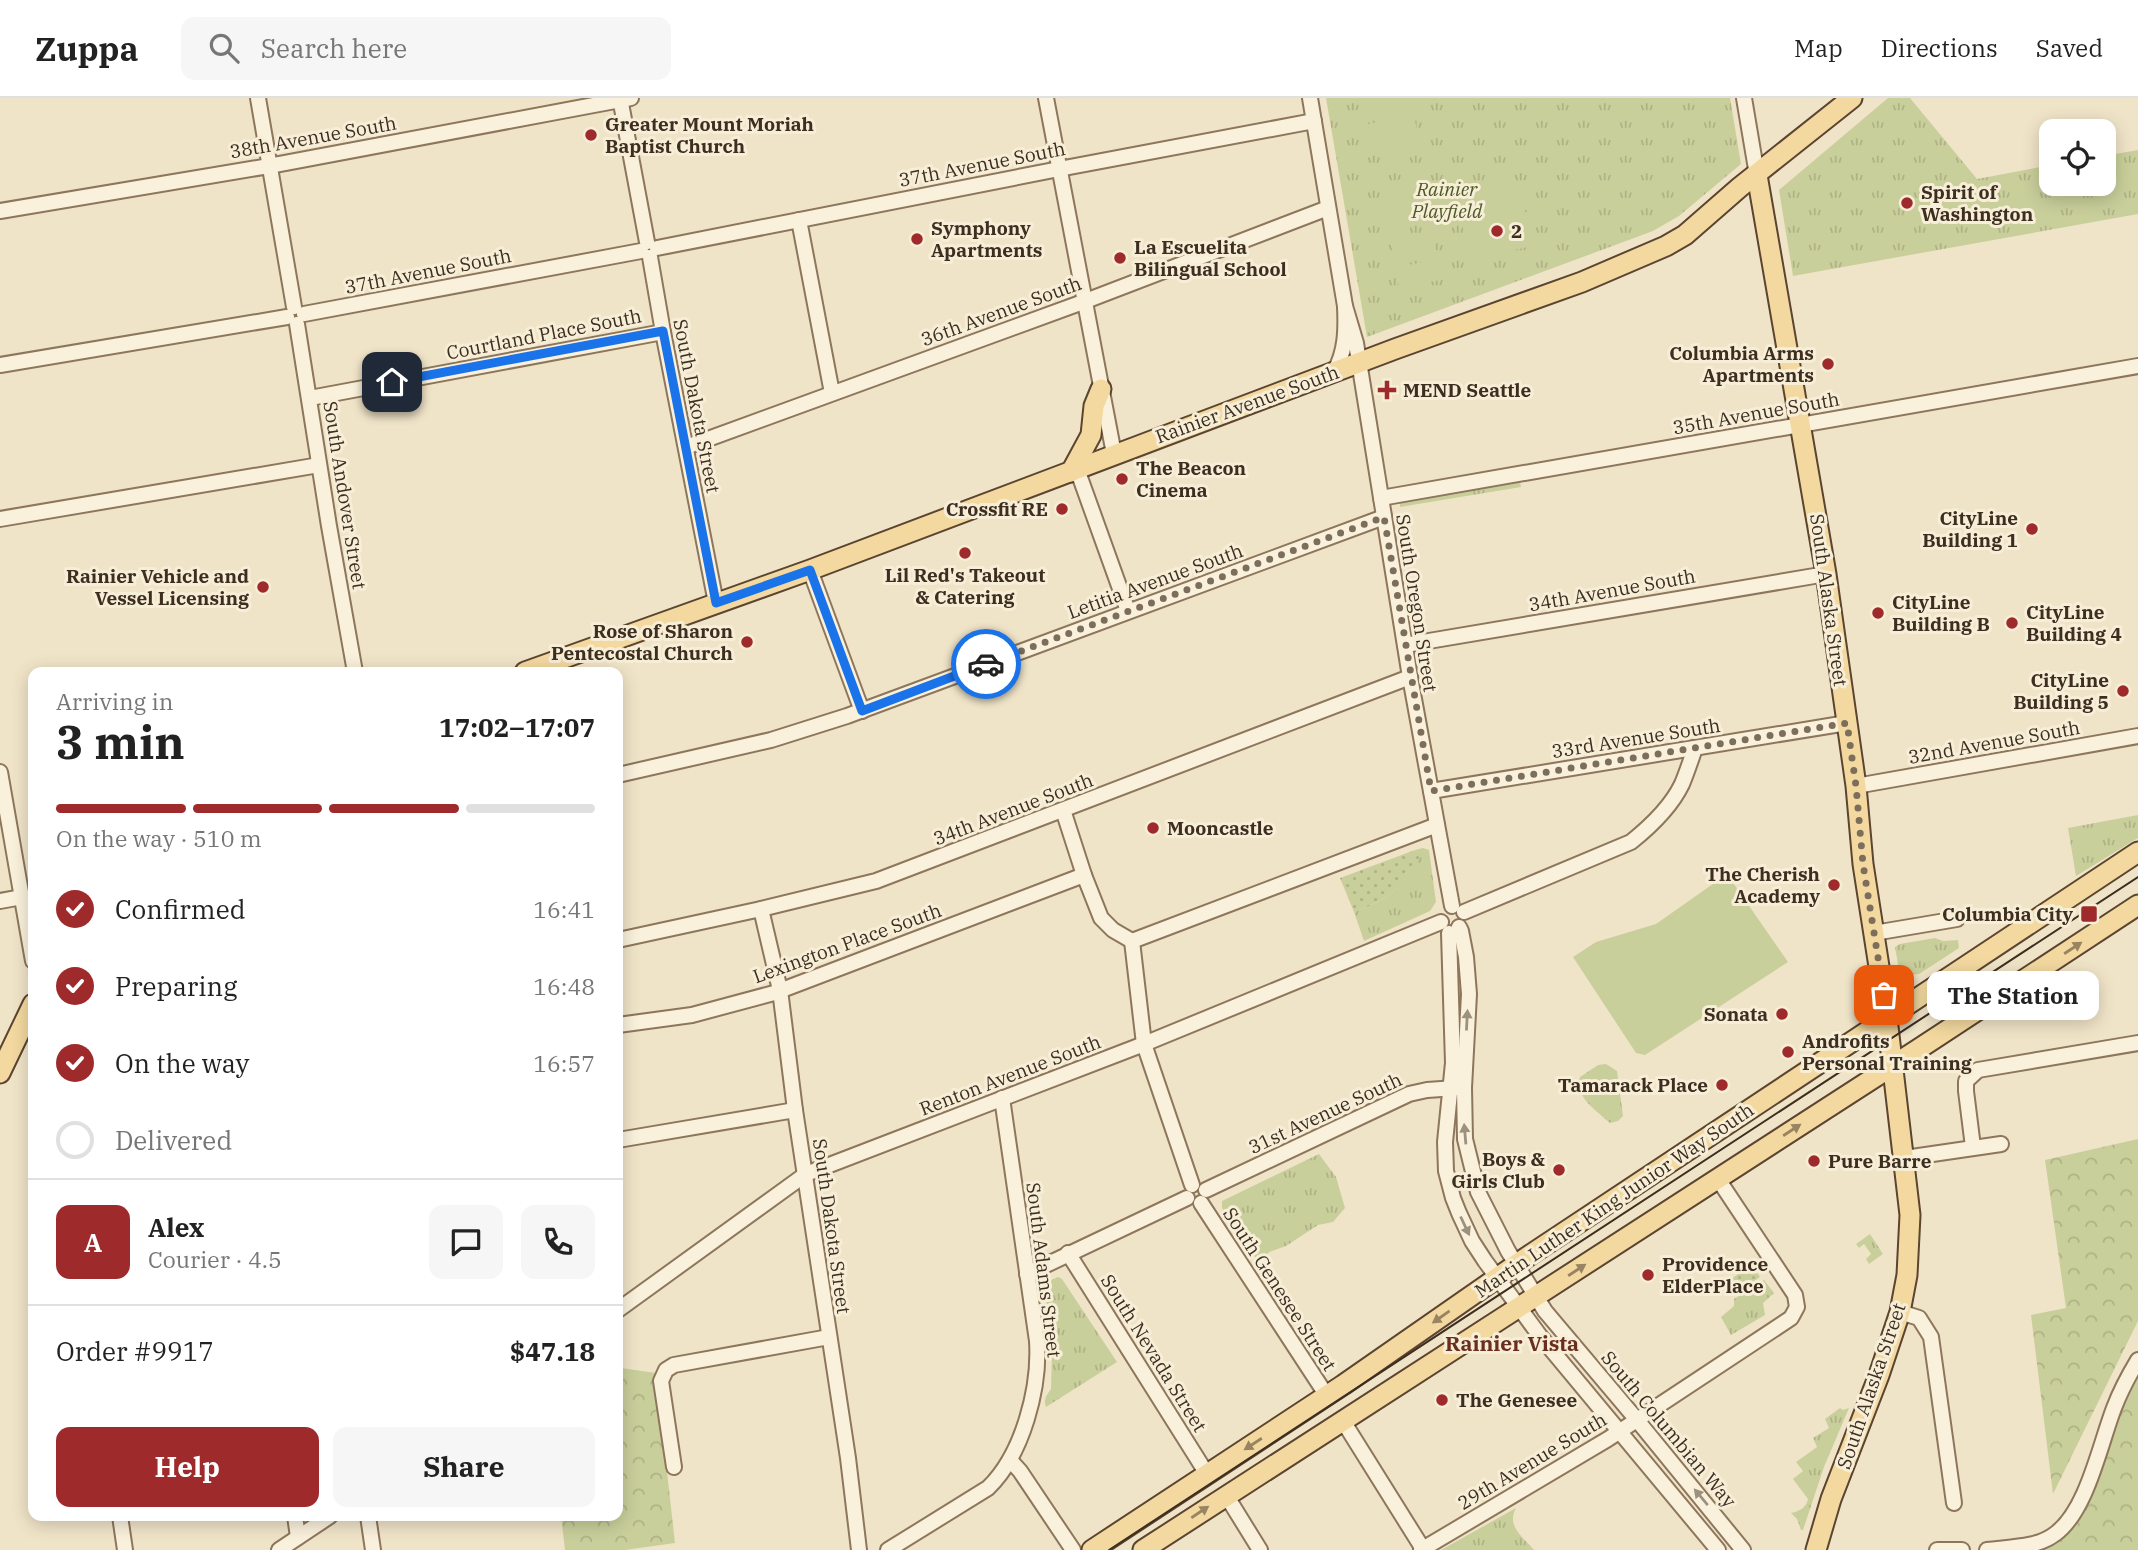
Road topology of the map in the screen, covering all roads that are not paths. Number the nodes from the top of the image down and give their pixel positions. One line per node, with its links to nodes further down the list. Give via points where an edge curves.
1 (258, 98): 8 (street, South Andover Street)
2 (1046, 98): 9 (street)
3 (1310, 98): 7 (street, South Oregon Street)
4 (1744, 98): 10 (street, South Alaska Street)
5 (1852, 98): 10 (main road, Rainier Avenue South)
6 (624, 99): 8 (street, 38th Avenue South); 14 (street, South Dakota Street)
7 (1314, 121): 9 (street, 37th Avenue South); 11 (street, South Oregon Street)
8 (269, 166): 12 (street, 38th Avenue South); 17 (street, South Andover Street)
9 (1059, 169): 13 (street, 37th Avenue South); 15 (street)
10 (1757, 175): 19 (main road, Rainier Avenue South, via 1693,230 1666,246 1582,282); 26 (main road, South Alaska Street)
11 (1328, 208): 15 (street, 36th Avenue South); 16 (street, South Oregon Street)
12 (0, 211)
13 (799, 220): 14 (street, 37th Avenue South); 24 (street)
14 (649, 249): 17 (street, 37th Avenue South); 18 (street, South Dakota Street)
15 (1083, 302): 23 (street); 24 (street, 36th Avenue South)
16 (1345, 306): 19 (street, South Oregon Street); 22 (street, South Oregon Street, via 1343,352)
17 (295, 315): 20 (street, 37th Avenue South); 25 (street, South Andover Street)
18 (663, 331): 25 (street, Courtland Place South); 27 (street, South Dakota Street)
19 (1358, 363): 22 (main road, Rainier Avenue South); 31 (street, South Oregon Street)
20 (0, 365)
21 (2138, 366): 26 (street, 35th Avenue South)
22 (1334, 372): 28 (main road, Rainier Avenue South)
23 (1101, 389): 28 (street); 30 (main road, via 1091,435)
24 (832, 393): 27 (street, 36th Avenue South)
25 (310, 398): 29 (street, South Andover Street)
26 (1801, 425): 31 (street, 35th Avenue South); 35 (main road, South Alaska Street)
27 (686, 447): 36 (street, South Dakota Street)
28 (1114, 454): 30 (main road, Rainier Avenue South)
29 (319, 465): 33 (street); 39 (street, South Andover Street)
30 (1074, 471): 34 (main road, Rainier Avenue South); 37 (street)
31 (1381, 498): 32 (street, South Oregon Street)
32 (1384, 517): 37 (street, Letitia Avenue South); 38 (street, South Oregon Street)
33 (0, 519)
34 (810, 570): 36 (main road, Rainier Avenue South); 42 (street)
35 (1826, 573): 38 (street, 34th Avenue South); 43 (main road, South Alaska Street)
36 (716, 603): 40 (main road, Rainier Avenue South)
37 (1128, 611): 42 (street, Letitia Avenue South)
38 (1405, 645): 41 (street, South Oregon Street)
39 (354, 667)
40 (540, 667)
41 (1410, 677): 49 (street, South Oregon Street); 50 (street, 34th Avenue South)
42 (862, 711): 47 (street, Letitia Avenue South, via 778,738)
43 (1847, 723): 45 (street, 33rd Avenue South); 48 (main road, South Alaska Street)
44 (2138, 736): 48 (street, 32nd Avenue South)
45 (1695, 748): 49 (street, 33rd Avenue South); 58 (street, via 1675,795 1651,826 1631,842)
46 (0, 772): 54 (street)
47 (623, 774)
48 (1856, 786): 62 (main road, South Alaska Street)
49 (1431, 791): 51 (street, South Oregon Street)
50 (1063, 810): 53 (street); 57 (street, 34th Avenue South, via 876,881)
51 (1437, 825): 58 (street, South Oregon Street); 64 (street)
52 (2138, 852): 67 (main road, Martin Luther King Junior Way South)
53 (1084, 875): 64 (street, via 1101,918); 65 (street, Lexington Place South)
54 (22, 897): 55 (street); 61 (street)
55 (0, 901)
56 (2138, 905): 72 (main road, Martin Luther King Junior Way South, one-way to 56)
57 (761, 909): 63 (street, 34th Avenue South); 65 (street, South Dakota Street)
58 (1458, 909): 60 (street, via 1447,911)
59 (1957, 919): 62 (street)
60 (1450, 927): 69 (street, Renton Avenue South); 74 (street, via 1453,1063); 75 (street, one-way to 60, via 1469,994 1466,957 1461,931)
61 (28, 932)
62 (1874, 933): 67 (main road, South Alaska Street)
63 (623, 939)
64 (1132, 941): 69 (street, South Genesee Street)
65 (780, 990): 68 (street, Lexington Place South, via 692,1015); 77 (street, South Dakota Street)
66 (28, 1012): 71 (main road)
67 (1887, 1018): 72 (main road, South Alaska Street); 86 (main road, Martin Luther King Junior Way South)
68 (623, 1024)
69 (1144, 1044): 76 (street, Renton Avenue South); 84 (street, South Genesee Street)
70 (2138, 1044): 80 (street, via 1979,1070 1966,1081)
71 (5, 1050): 73 (main road)
72 (1893, 1066): 81 (main road, South Alaska Street); 83 (main road, Martin Luther King Junior Way South, one-way to 72)
73 (0, 1073)
74 (1449, 1087): 75 (street, 31st Avenue South); 84 (street, 31st Avenue South, via 1409,1094); 88 (street, one-way to 88, via 1446,1171 1472,1241)
75 (1464, 1088): 86 (street, one-way to 75, via 1478,1192 1465,1139)
76 (1002, 1098): 82 (street, Renton Avenue South); 87 (street, South Adams Street)
77 (796, 1110): 78 (street); 82 (street, South Dakota Street)
78 (623, 1139)
79 (2001, 1144): 80 (street)
80 (1973, 1146): 81 (street)
81 (1905, 1158): 91 (main road, South Alaska Street, via 1909,1251)
82 (806, 1174): 90 (street, Renton Avenue South); 92 (street, South Dakota Street)
83 (1718, 1179): 89 (main road, Martin Luther King Junior Way South, one-way to 83); 95 (street, 29th Avenue South, via 1792,1291 1797,1307 1784,1323)
84 (1196, 1194): 85 (street, 31st Avenue South); 94 (street, South Genesee Street)
85 (1068, 1253): 87 (street, 31st Avenue South); 100 (street, South Nevada Street)
86 (1516, 1265): 88 (main road, Martin Luther King Junior Way South); 89 (street, South Columbian Way)
87 (1027, 1274): 98 (street, South Adams Street, via 1038,1364 1030,1405)
88 (1497, 1278): 89 (street, South Columbian Way); 94 (main road, Martin Luther King Junior Way South, one-way to 94)
89 (1528, 1302): 95 (street, South Columbian Way, via 1556,1326); 96 (main road, Martin Luther King Junior Way South); 97 (street, South Columbian Way, via 1540,1336)
90 (623, 1306)
91 (1900, 1312): 102 (street, via 1919,1318 1931,1337); 120 (main road, South Alaska Street)
92 (830, 1337): 99 (street, via 666,1370 661,1381); 112 (street, South Dakota Street)
93 (2138, 1360): 123 (street, via 2077,1508 2064,1526 2039,1542)
94 (1327, 1396): 100 (main road, Martin Luther King Junior Way South, one-way to 100)
95 (1637, 1420): 97 (street, 29th Avenue South); 119 (street, South Columbian Way, one-way to 95)
96 (1343, 1421): 101 (main road, Martin Luther King Junior Way South); 108 (street)
97 (1620, 1431): 108 (street, 29th Avenue South); 118 (street, South Columbian Way)
98 (1010, 1461): 113 (street, South Adams Street, via 988,1488); 114 (street)
99 (674, 1467)
100 (1207, 1474): 115 (main road, Martin Luther King Junior Way South)
101 (1226, 1495): 116 (main road, Martin Luther King Junior Way South, one-way to 101); 117 (street)
102 (1954, 1503)
103 (121, 1521): 109 (street)
104 (296, 1521): 107 (street)
105 (322, 1521): 107 (street)
106 (370, 1521): 111 (street)
107 (298, 1537): 110 (street)
108 (1422, 1549)
109 (125, 1550)
110 (279, 1550)
111 (373, 1550)
112 (859, 1550)
113 (888, 1550)
114 (1073, 1550)
115 (1092, 1550)
116 (1143, 1550)
117 (1260, 1550)
118 (1718, 1550)
119 (1743, 1550)
120 (1816, 1550)
121 (1937, 1550): 122 (street)
122 (1962, 1550)
123 (1987, 1550)

